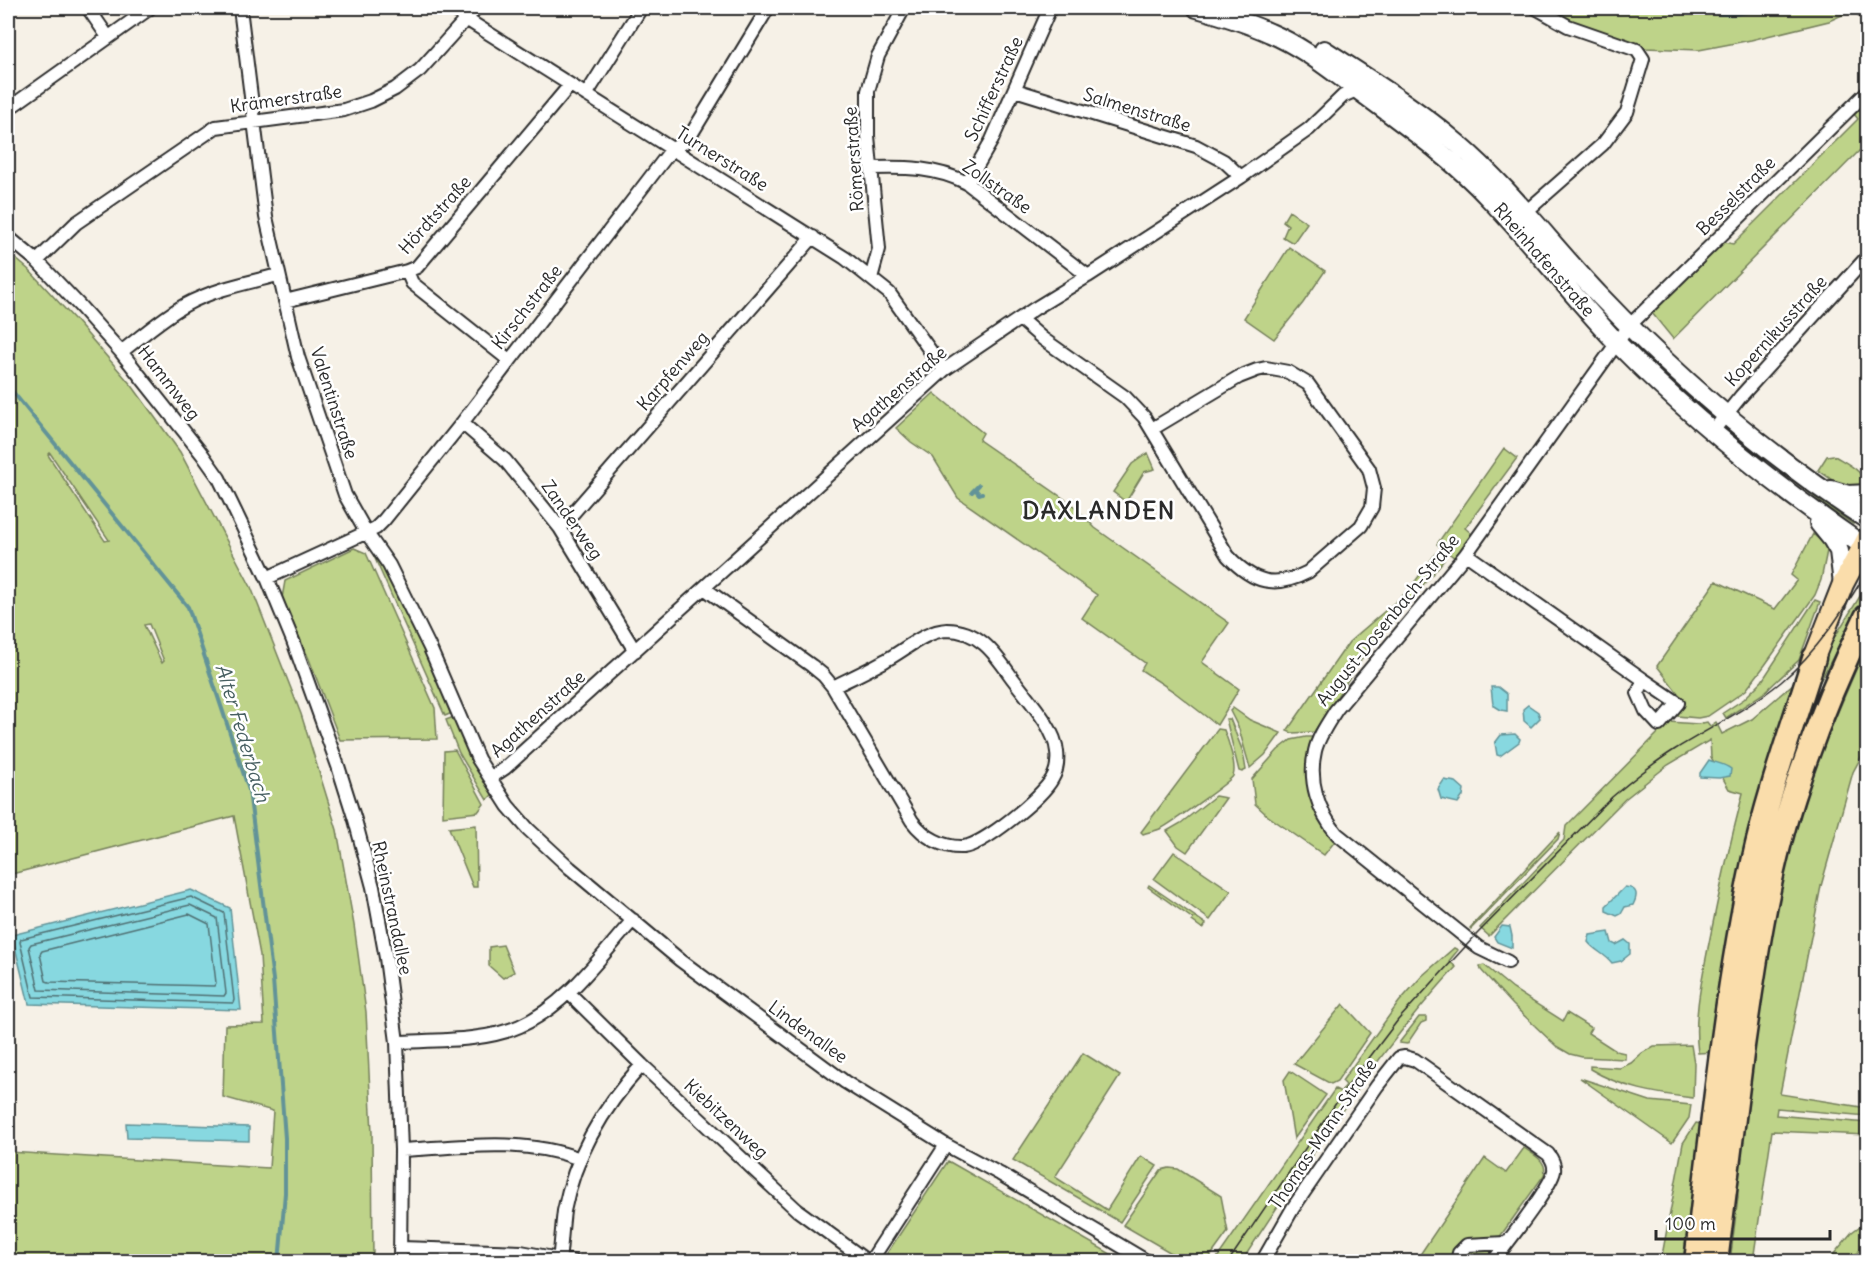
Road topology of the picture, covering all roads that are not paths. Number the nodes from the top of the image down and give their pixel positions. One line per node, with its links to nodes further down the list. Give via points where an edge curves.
1 (88, 8): 14 (street)
2 (150, 8): 14 (street)
3 (240, 8): 22 (street, Valentinstraße)
4 (454, 8): 13 (street, Turnerstraße)
5 (476, 8): 13 (street, Krämerstraße)
6 (641, 8): 20 (street)
7 (768, 8): 23 (street, Kirschstraße, via 689,138)
8 (904, 8): 24 (street, Römerstraße, via 878,56 868,91)
9 (1050, 8): 18 (street, Schifferstraße)
10 (1197, 8): 17 (main road, Rheinhafenstraße, via 1238,20 1290,43)
11 (1240, 8): 15 (main road, Rheinhafenstraße, via 1292,30)
12 (1536, 8): 27 (street, via 1568,26 1637,50 1643,59 1622,122 1603,144)
13 (466, 19): 16 (street, Turnerstraße); 22 (street, Krämerstraße, via 420,70 383,95 338,111)
14 (108, 37): 21 (street)
15 (1375, 84): 17 (street, Agathenstraße); 27 (main road, Rheinhafenstraße, via 1453,139 1481,165)
16 (570, 85): 20 (street, Turnerstraße); 32 (street, Hördtstraße, via 417,267)
17 (1356, 89): 25 (street, Agathenstraße, via 1343,96 1310,129); 27 (main road, Rheinhafenstraße, via 1426,139)
18 (1016, 90): 25 (street, Salmenstraße, via 1196,146 1224,161); 26 (street, Schifferstraße)
19 (1868, 91): 38 (street, Besselstraße)
20 (586, 95): 23 (street, Turnerstraße)
21 (8, 109)
22 (255, 121): 31 (street, Krämerstraße, via 212,130 76,223); 33 (street, Valentinstraße, via 266,217)
23 (672, 149): 29 (street, Turnerstraße); 41 (street, Kirschstraße)
24 (871, 168): 26 (street, Zollstraße, via 921,168); 35 (street, Römerstraße, via 879,249)
25 (1241, 177): 34 (street, Agathenstraße)
26 (967, 183): 34 (street, Zollstraße)
27 (1519, 218): 38 (main road, Rheinhafenstraße); 39 (main road, Rheinhafenstraße)
28 (8, 237): 31 (street, Hammweg)
29 (813, 237): 35 (street, Turnerstraße); 51 (street, Karpfenweg)
30 (1868, 256): 43 (street, Kopernikusstraße)
31 (37, 261): 40 (street, Hammweg)
32 (408, 271): 36 (street, Hördtstraße); 41 (street, via 412,283)
33 (278, 275): 36 (street, Valentinstraße); 40 (street, via 213,292 186,304)
34 (1088, 276): 37 (street, Agathenstraße)
35 (871, 278): 42 (street, Turnerstraße, via 897,303)
36 (285, 301): 52 (street, Valentinstraße, via 298,357 345,495)
37 (1020, 319): 42 (street, Agathenstraße); 45 (street, via 1125,397)
38 (1629, 326): 39 (street, August-Dosenbach-Straße); 43 (main road, Rheinhafenstraße)
39 (1616, 342): 46 (main road, Rheinhafenstraße); 54 (street, August-Dosenbach-Straße)
40 (121, 352): 55 (street, Hammweg, via 219,478)
41 (509, 360): 44 (street, Kirschstraße)
42 (945, 370): 57 (street, Agathenstraße)
43 (1727, 415): 46 (street, Kopernikusstraße); 47 (main road, Rheinhafenstraße)
44 (462, 423): 51 (street, Zanderweg, via 505,460); 52 (street, Kirschstraße, via 384,520)
45 (1152, 429): 45 (street, via 1228,556 1257,578 1278,582 1308,572 1361,526 1372,507 1374,488 1369,469 1308,384 1288,372 1266,368 1248,373)
46 (1713, 431): 49 (main road, Rheinhafenstraße)
47 (1819, 486): 48 (main road, via 1848,495); 50 (main road, Rheinhafenstraße)
48 (1868, 494)
49 (1808, 507): 53 (main road, Rheinhafenstraße); 56 (main road, via 1836,545)
50 (1868, 520)
51 (560, 528): 59 (street, Zanderweg)
52 (366, 532): 55 (street, Kirschstraße); 63 (street, Valentinstraße, via 389,565)
53 (1866, 544): 56 (main road)
54 (1466, 554): 61 (street); 65 (street, August-Dosenbach-Straße, via 1336,710 1315,751 1313,779 1324,815 1341,838 1479,948)
55 (267, 578): 67 (street, Rheinstrandallee, via 355,820 374,888)
56 (1843, 584): 60 (main road)
57 (704, 588): 59 (street, Agathenstraße); 62 (street, via 812,666)
58 (1867, 616): 83 (highway, via 1821,714 1775,863 1752,987)
59 (635, 651): 63 (street, Agathenstraße)
60 (1814, 658): 82 (highway, via 1771,793 1743,909)
61 (1644, 680)
62 (833, 687): 62 (street, via 912,821 939,842 962,847 984,840 1041,791 1055,772 1057,752 1050,730 992,651 967,633 934,632)
63 (490, 778): 64 (street, Lindenallee, via 528,829)
64 (633, 920): 66 (street); 69 (street, Lindenallee, via 703,978 845,1082)
65 (1508, 962)
66 (569, 993): 67 (street, via 519,1027 449,1040); 68 (street, Kiebitzenweg)
67 (397, 1042): 70 (street, Rheinstrandallee)
68 (642, 1065): 71 (street, via 602,1115); 77 (street, Kiebitzenweg, via 797,1210)
69 (946, 1145): 77 (street); 78 (street, Lindenallee)
70 (401, 1150): 71 (street, via 511,1145); 73 (street, Rheinstrandallee)
71 (580, 1159): 74 (street, via 564,1211)
72 (1505, 1243): 79 (street, Thomas-Mann-Straße, via 1553,1174 1552,1159 1414,1060 1402,1057 1367,1099 1293,1208); 80 (street, via 1467,1245); 81 (street, Thomas-Mann-Straße)
73 (401, 1248): 74 (street, via 520,1252); 75 (street, Rheinstrandallee)
74 (559, 1260): 76 (street)
75 (400, 1262)
76 (575, 1262)
77 (869, 1262)
78 (1148, 1262)
79 (1262, 1262)
80 (1457, 1262)
81 (1492, 1262)
82 (1696, 1262)
83 (1716, 1262)

